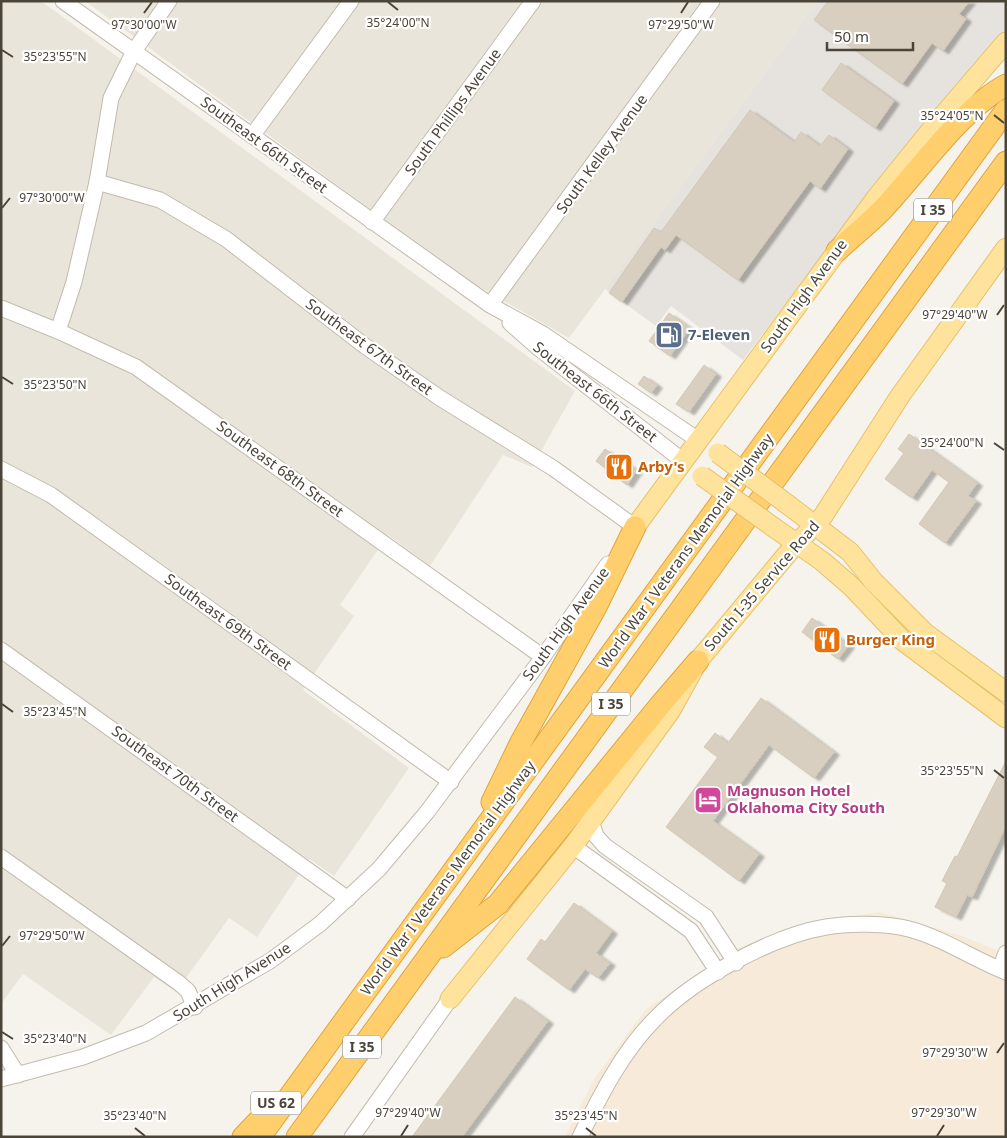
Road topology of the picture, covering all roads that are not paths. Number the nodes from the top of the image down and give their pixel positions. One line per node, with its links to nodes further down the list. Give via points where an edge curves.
1 (63, 1): 7 (street, Southeast 66th Street)
2 (169, 1): 7 (street)
3 (351, 1): 10 (street)
4 (533, 1): 13 (street, South Phillips Avenue)
5 (712, 1): 16 (street, South Kelley Avenue)
6 (1006, 42): 15 (main road, South High Avenue, via 928,133)
7 (134, 51): 10 (street, Southeast 66th Street); 12 (street, via 111,98)
8 (1006, 85): 15 (highway, via 989,94 882,210)
9 (1006, 110): 33 (highway, World War I Veterans Memorial Highway / I 35)
10 (252, 136): 13 (street, Southeast 66th Street)
11 (1006, 162): 37 (highway, World War I Veterans Memorial Highway / I 35)
12 (97, 182): 18 (street, via 74,282); 23 (street, Southeast 67th Street, via 160,200 226,239 365,346 440,398 554,468)
13 (372, 222): 16 (street, Southeast 66th Street)
14 (1006, 248): 22 (main road, South I-35 Service Road, via 925,360)
15 (837, 251): 19 (main road, South High Avenue)
16 (490, 305): 19 (street, Southeast 66th Street, via 543,334); 20 (street, Southeast 66th Street, via 536,346)
17 (1, 308): 18 (street, Southeast 68th Street)
18 (58, 331): 26 (street, Southeast 68th Street, via 136,367)
19 (698, 440): 20 (main road, South High Avenue); 22 (main road, Southeast 66th Street, bridge)
20 (683, 461): 23 (main road, South High Avenue); 24 (main road, Southeast 66th Street, bridge)
21 (1, 469): 30 (street, Southeast 69th Street, via 51,495)
22 (815, 524): 24 (main road, South I-35 Service Road); 28 (main road, Southeast 66th Street, via 850,552 925,633)
23 (635, 527): 26 (street, South High Avenue); 33 (highway, via 596,607 520,742)
24 (796, 544): 27 (main road, South I-35 Service Road); 29 (main road, Southeast 66th Street, via 852,587 894,634)
25 (1, 650): 35 (street, Southeast 70th Street)
26 (543, 657): 30 (street, South High Avenue)
27 (698, 661): 31 (main road, South I-35 Service Road, via 671,710); 37 (highway, via 498,904)
28 (1006, 692)
29 (1006, 718)
30 (451, 782): 35 (street, South High Avenue, via 379,869)
31 (591, 821): 32 (main road, South I-35 Service Road); 38 (street, via 596,836 605,846 706,917)
32 (573, 846): 40 (street, via 692,931); 41 (main road, South I-35 Service Road)
33 (470, 847): 44 (highway, World War I Veterans Memorial Highway / I 35)
34 (1, 857): 42 (street, via 179,983 188,991)
35 (348, 899): 42 (street, South High Avenue, via 270,961)
36 (1006, 953): 39 (street)
37 (423, 963): 47 (highway, World War I Veterans Memorial Highway / I 35)
38 (736, 963): 39 (street, via 773,942 826,926 879,925 909,929); 40 (street)
39 (1003, 971)
40 (718, 972): 51 (street, via 686,992 653,1021 607,1084)
41 (450, 999): 50 (street)
42 (195, 1007): 45 (street, South High Avenue, via 146,1033 83,1057)
43 (1, 1048): 45 (street)
44 (310, 1068): 48 (highway, US 62); 49 (highway, World War I Veterans Memorial Highway / I 35)
45 (18, 1075): 46 (street, South High Avenue)
46 (1, 1079)
47 (299, 1135)
48 (243, 1137)
49 (260, 1137)
50 (352, 1137)
51 (580, 1137)

